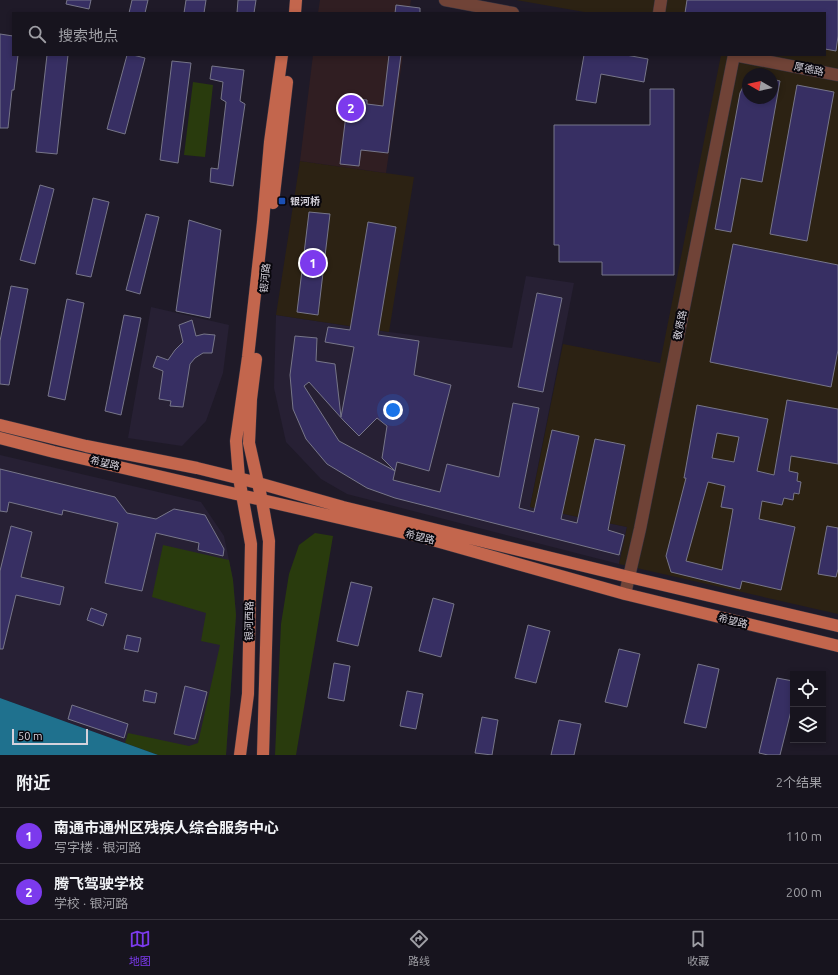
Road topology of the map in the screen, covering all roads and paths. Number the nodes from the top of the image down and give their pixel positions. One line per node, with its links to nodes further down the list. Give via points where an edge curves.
1 (288, 0): 5 (main road)
2 (296, 0): 6 (main road)
3 (445, 0): 7 (street)
4 (661, 0): 8 (street)
5 (287, 12)
6 (295, 12)
7 (508, 12)
8 (659, 12)
9 (282, 56): 16 (main road, 银河路, via 236,441)
10 (290, 56): 17 (main road, 银河路, via 251,399 249,443)
11 (734, 56): 20 (street, 敬贤路)
12 (739, 56): 13 (street, 厚德路)
13 (838, 75)
14 (0, 425): 16 (main road, 希望路)
15 (0, 438): 18 (main road, 希望路)
16 (239, 478): 17 (main road, 希望路); 18 (main road, 银河路)
17 (258, 483): 19 (main road, 银河路); 20 (main road, 希望路, via 343,507)
18 (243, 495): 19 (main road, 希望路); 24 (main road, 银河西路, via 251,544 248,694)
19 (262, 501): 21 (main road, 希望路, via 422,537); 25 (main road, 银河西路, via 268,541)
20 (629, 577): 21 (street, 敬贤路); 22 (main road, 希望路)
21 (625, 594): 23 (main road, 希望路)
22 (838, 626)
23 (838, 646)
24 (241, 751)
25 (263, 752)

